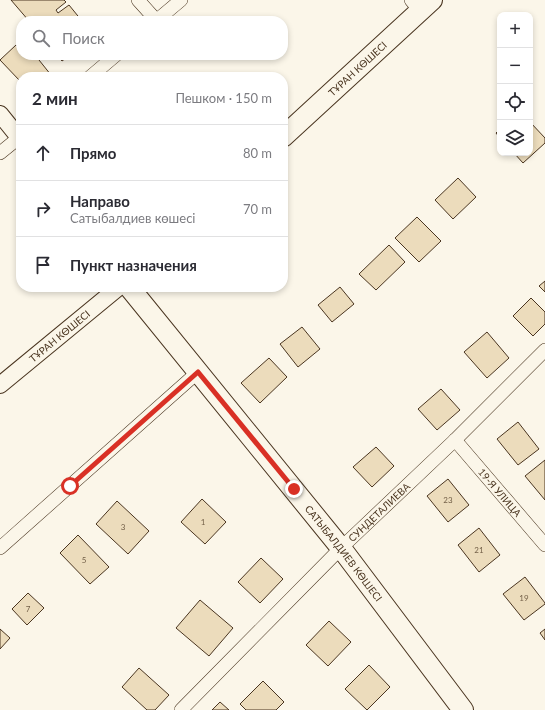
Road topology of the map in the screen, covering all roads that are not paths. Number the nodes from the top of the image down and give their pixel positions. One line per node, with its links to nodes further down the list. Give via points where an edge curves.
1 (138, 0): 4 (street)
2 (181, 0): 5 (street)
3 (421, 4): 9 (main road, ТҰРАН КӨШЕСІ)
4 (152, 16)
5 (162, 16)
6 (110, 60): 7 (street)
7 (96, 72)
8 (0, 114): 10 (street)
9 (288, 131)
10 (16, 133)
11 (16, 141): 12 (street)
12 (0, 154)
13 (113, 292): 17 (street, ТҰРАН КӨШЕСІ)
14 (134, 292): 16 (main road, САТЫБАЛДИЕВ КӨШЕСІ)
15 (545, 350): 18 (street, СУНДЕТАЛИЕВА)
16 (198, 372): 20 (street); 21 (main road, САТЫБАЛДИЕВ КӨШЕСІ)
17 (0, 385)
18 (454, 440): 19 (street, 19-Я УЛИЦА); 21 (street, СУНДЕТАЛИЕВА)
19 (545, 545)
20 (0, 548)
21 (341, 548): 22 (street, СУНДЕТАЛИЕВА); 23 (main road, САТЫБАЛДИЕВ КӨШЕСІ)
22 (181, 710)
23 (463, 710)

